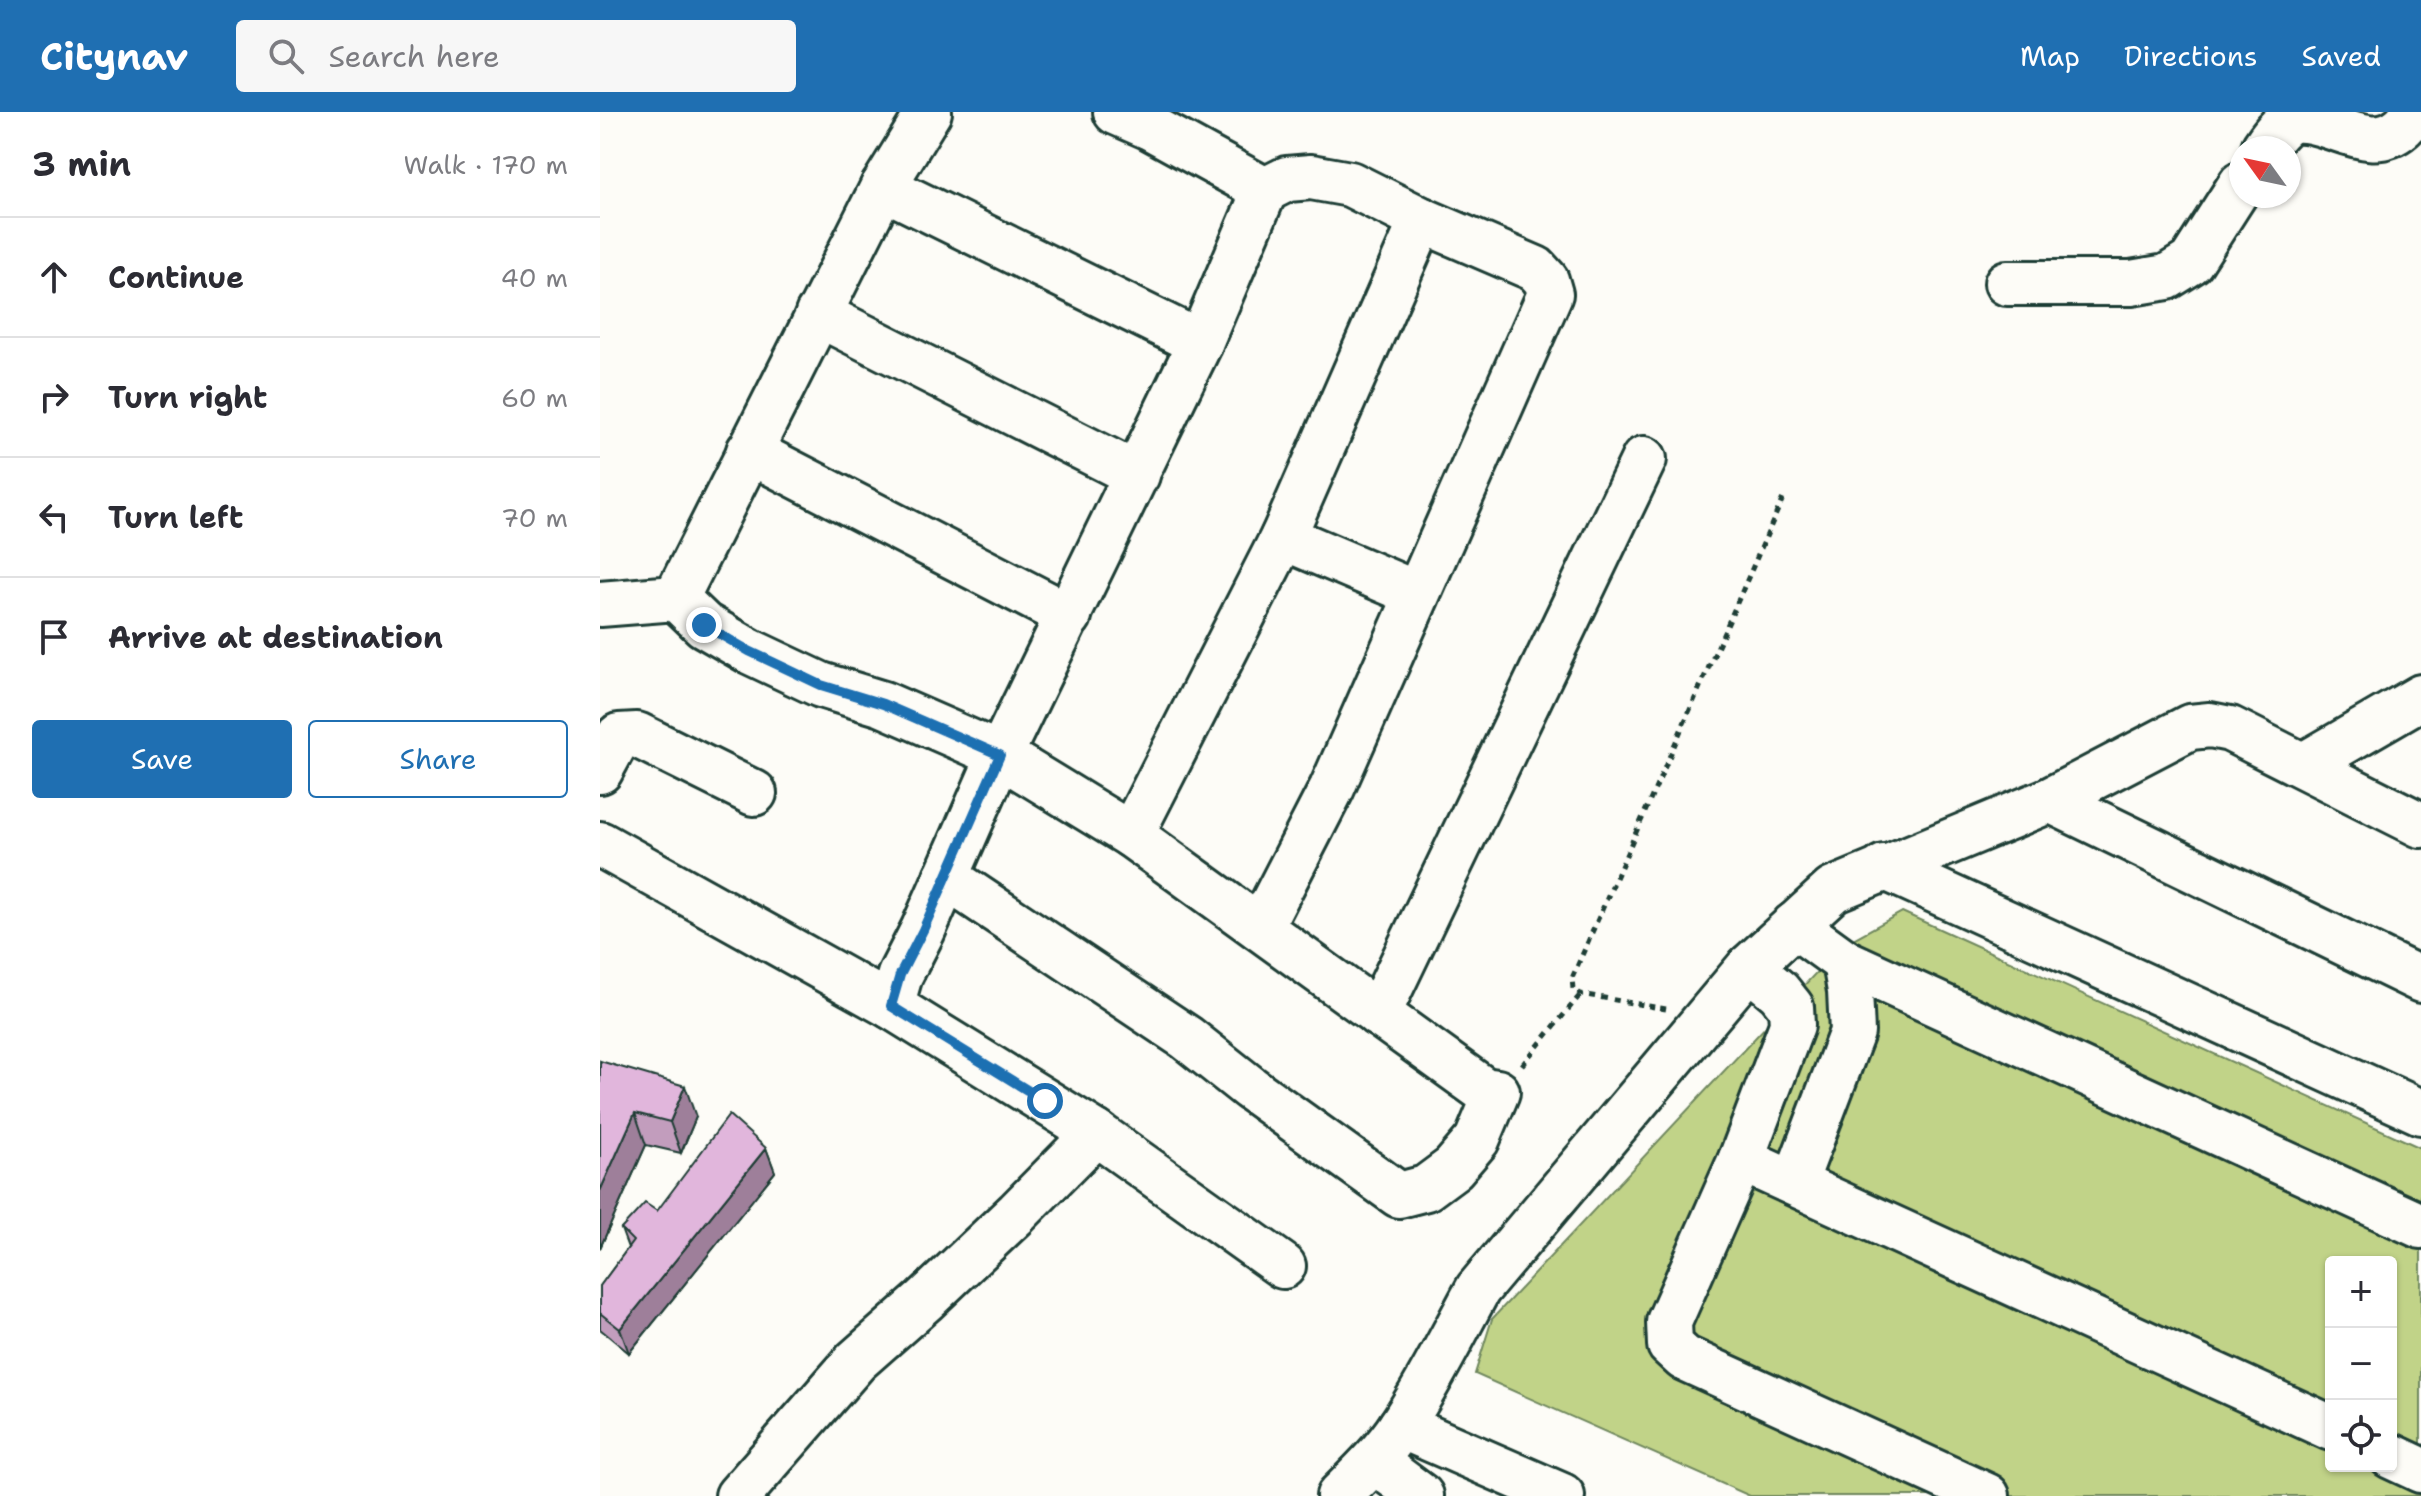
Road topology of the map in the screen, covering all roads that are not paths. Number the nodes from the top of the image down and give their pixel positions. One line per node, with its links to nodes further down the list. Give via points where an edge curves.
1 (929, 112): 5 (street)
2 (1116, 112): 6 (street)
3 (2414, 112): 4 (street, via 2402,128 2388,135 2371,136 2311,118 2290,121)
4 (2272, 136)
5 (883, 187): 10 (street); 11 (street)
6 (1265, 190): 8 (street, via 1287,179 1337,181); 11 (street)
7 (2229, 203): 9 (street, via 2191,262 2167,277 2131,283)
8 (1422, 220): 15 (street); 16 (street, via 1536,269 1550,294)
9 (2007, 283)
10 (818, 314): 12 (street); 14 (street)
11 (1200, 343): 14 (street)
12 (749, 451): 17 (street); 19 (street)
13 (1644, 459): 37 (street)
14 (1137, 475): 19 (street)
15 (1283, 537): 16 (street); 27 (street)
16 (1417, 594): 32 (street, via 1332,788)
17 (676, 598): 18 (street); 21 (street, via 704,625 749,651)
18 (600, 604)
19 (1069, 616): 21 (street)
20 (2421, 697): 22 (street)
21 (1000, 755): 27 (street); 30 (street)
22 (2304, 765): 25 (street, via 2230,729 2190,727); 26 (street)
23 (600, 771): 24 (street, via 619,736 637,735)
24 (754, 793)
25 (2050, 800): 29 (street); 35 (street)
26 (2421, 825)
27 (1131, 835): 32 (street)
28 (600, 844): 36 (street)
29 (1884, 867): 31 (street, via 1833,890); 38 (street)
30 (946, 877): 36 (street); 37 (street, via 1187,1038 1399,1195 1426,1188 1453,1168 1477,1140 1497,1092 1484,1090)
31 (1794, 925): 33 (street); 34 (street)
32 (1260, 928): 37 (street)
33 (1845, 962): 41 (street, via 1852,1032); 42 (street)
34 (1749, 967): 40 (street, via 1791,1007 1792,1025); 45 (street, via 1478,1289)
35 (2421, 980)
36 (891, 1006): 39 (street)
37 (1378, 1014)
38 (2421, 1112)
39 (1096, 1133): 43 (street); 49 (street, via 856,1361)
40 (1741, 1159): 41 (street); 53 (street, via 1669,1322 1670,1345 1684,1358)
41 (1795, 1182): 44 (street)
42 (2421, 1226)
43 (1283, 1266)
44 (2325, 1425)
45 (1401, 1426): 47 (street); 52 (street)
46 (2397, 1459): 48 (street)
47 (1374, 1461): 50 (street); 51 (street)
48 (2421, 1470)
49 (738, 1496)
50 (1339, 1496)
51 (1421, 1496)
52 (1562, 1496)
53 (1987, 1496)

